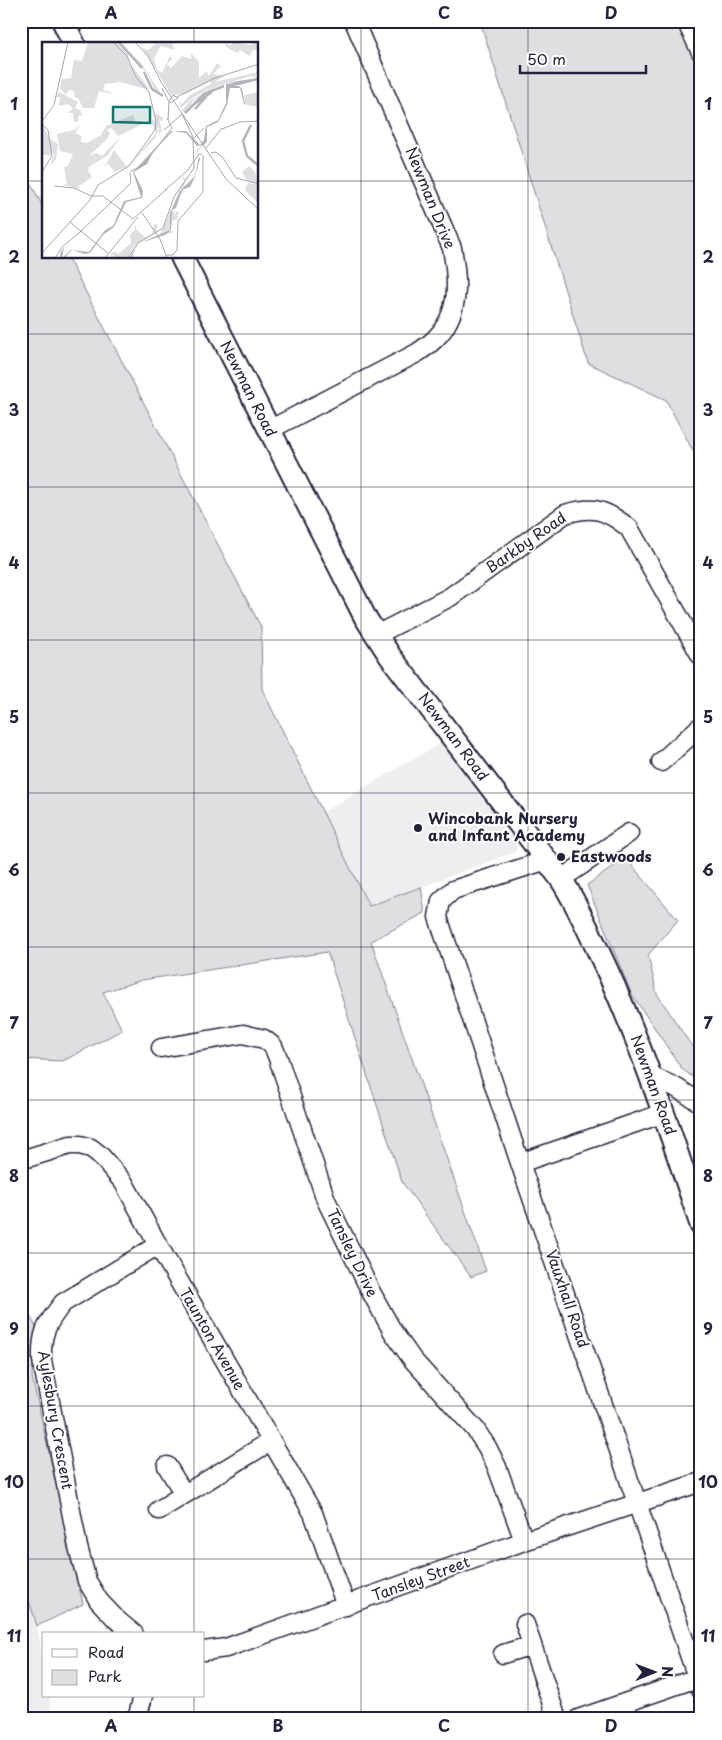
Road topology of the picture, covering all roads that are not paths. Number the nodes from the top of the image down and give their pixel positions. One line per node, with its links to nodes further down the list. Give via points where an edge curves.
1 (63, 21): 4 (street)
2 (354, 21): 7 (street, Newman Drive, via 452,248 456,298 436,338 417,354)
3 (686, 21): 5 (street)
4 (73, 42)
5 (701, 52)
6 (183, 259): 7 (street, Newman Road)
7 (269, 430): 8 (street, Newman Road)
8 (376, 635): 9 (street, Barkby Road, via 450,597 564,514 579,509 597,510 614,516 629,528); 13 (street, Newman Road)
9 (701, 656)
10 (701, 726): 11 (street)
11 (660, 762)
12 (629, 833): 14 (street)
13 (547, 860): 14 (street, Newman Road); 20 (street, Vauxhall Road, via 453,890 441,900 438,917)
14 (561, 879): 16 (street, Newman Road, via 573,897 622,1002)
15 (161, 1048): 29 (street, Tansley Drive, via 243,1034 255,1036 273,1046 326,1200 371,1292 412,1358 475,1429 497,1467)
16 (651, 1076): 17 (street); 18 (street, Newman Road)
17 (701, 1103)
18 (664, 1113): 20 (street); 21 (street, Newman Road)
19 (21, 1160): 22 (street, Taunton Avenue, via 70,1145 91,1148 124,1183)
20 (520, 1163): 27 (street, Vauxhall Road)
21 (701, 1225)
22 (158, 1245): 23 (street, Taunton Avenue); 32 (street, Aylesbury Crescent, via 62,1303 44,1331 42,1344 42,1360 87,1581 99,1601)
23 (272, 1441): 26 (street); 30 (street, Taunton Avenue, via 313,1513)
24 (167, 1466): 26 (street)
25 (701, 1482): 27 (street, Tansley Street)
26 (184, 1494): 28 (street)
27 (638, 1503): 29 (street, Tansley Street); 36 (street, Vauxhall Road)
28 (159, 1510)
29 (524, 1542): 30 (street, Tansley Street)
30 (346, 1606): 34 (street, Tansley Street, via 226,1648)
31 (525, 1624): 33 (street)
32 (132, 1632)
33 (532, 1646): 35 (street); 39 (street)
34 (205, 1651)
35 (503, 1654)
36 (699, 1684): 40 (street)
37 (142, 1698): 38 (street)
38 (137, 1719)
39 (557, 1719)
40 (578, 1719)

